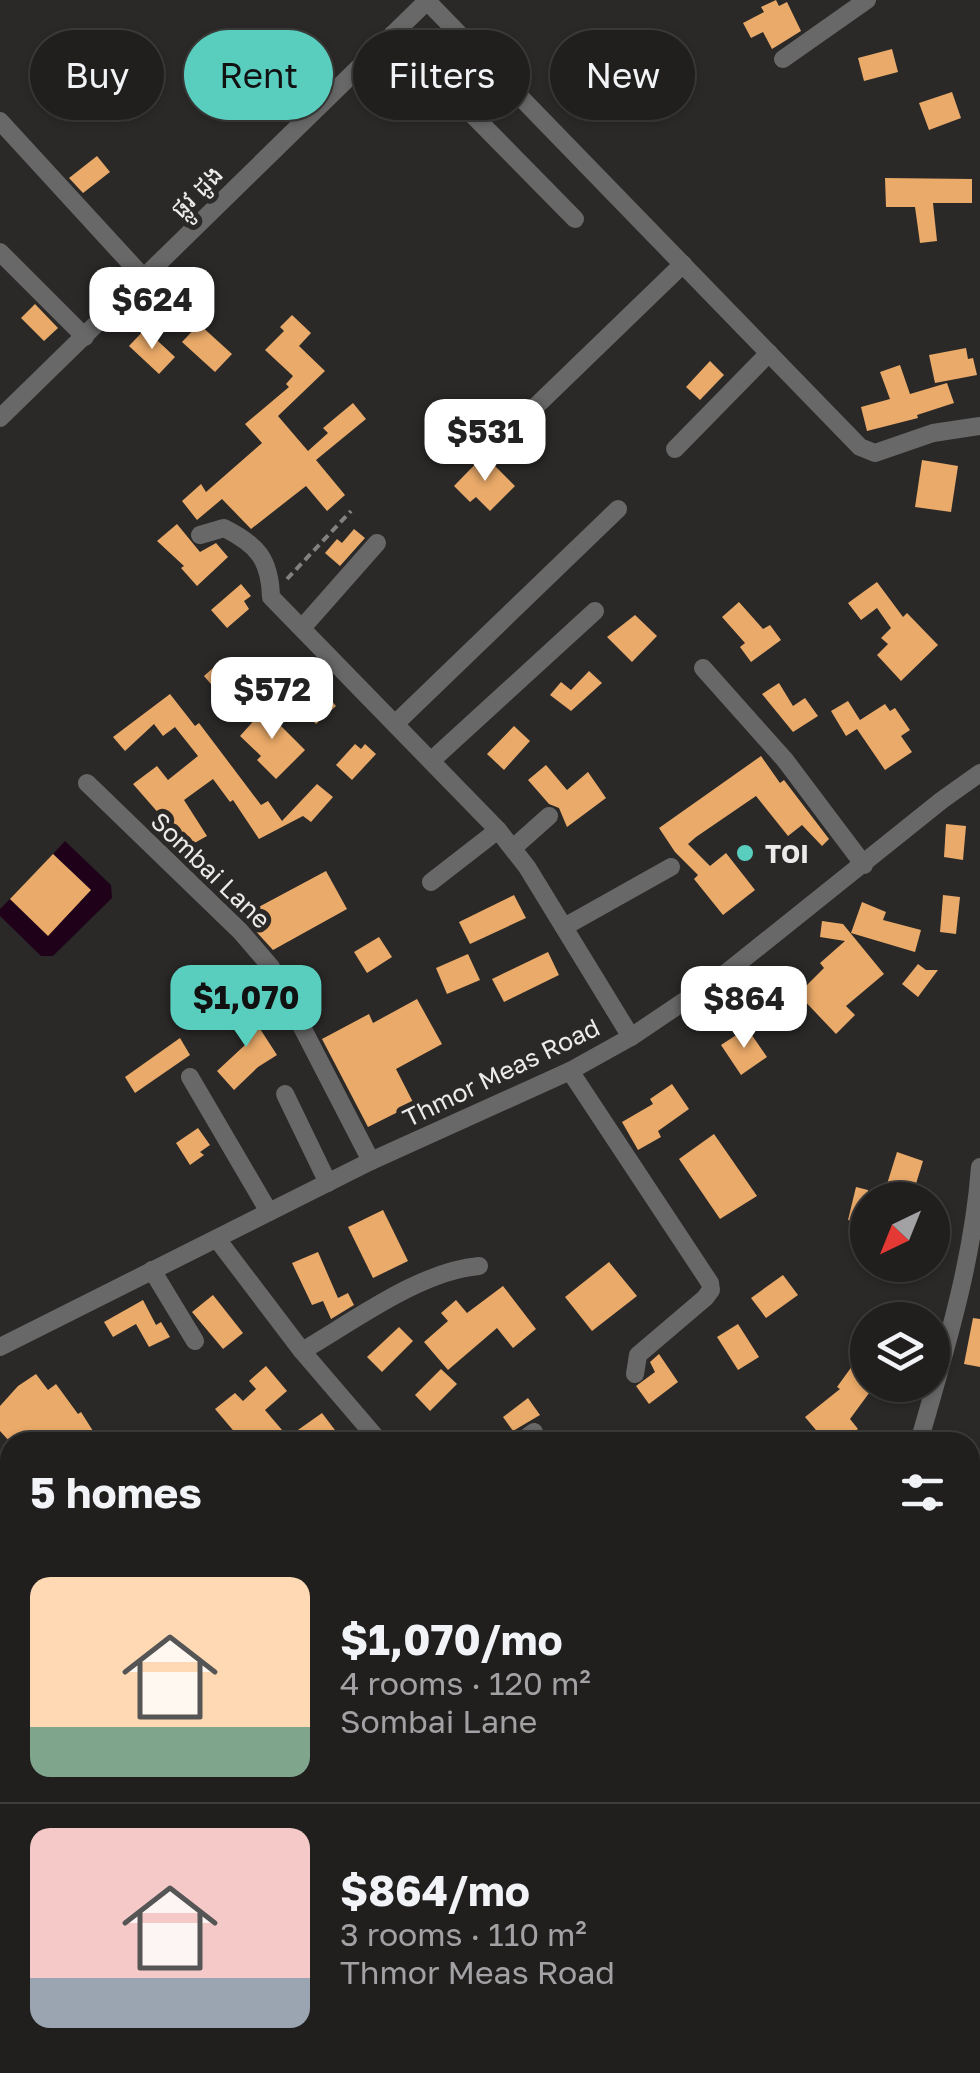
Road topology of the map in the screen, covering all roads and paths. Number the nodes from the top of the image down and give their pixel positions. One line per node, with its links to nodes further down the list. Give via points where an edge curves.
1 (867, 0): 4 (street)
2 (428, 1): 3 (street, ផ្លូវ ដូង); 10 (street)
3 (397, 30)
4 (782, 59)
5 (353, 73): 11 (street, ផ្លូវ ដូង)
6 (478, 120): 8 (street)
7 (0, 121): 11 (street)
8 (575, 219)
9 (0, 252): 12 (street)
10 (682, 264): 13 (street); 14 (street)
11 (144, 278): 12 (street, ផ្លូវ ដូង)
12 (85, 336): 15 (street, ផ្លូវ ដូង)
13 (769, 353): 16 (street, via 871,452); 17 (street)
14 (533, 409)
15 (0, 418)
16 (980, 426)
17 (675, 449)
18 (618, 509): 26 (street)
19 (351, 511): 22 (path)
20 (200, 535): 22 (street, via 224,528 246,540 268,568)
21 (377, 543): 24 (street)
22 (271, 597): 24 (street)
23 (595, 611): 27 (street)
24 (302, 628): 26 (street)
25 (703, 668): 33 (street, via 785,760)
26 (396, 724): 27 (street)
27 (432, 761): 31 (street)
28 (980, 774): 33 (street, Thmor Meas Road)
29 (87, 783): 41 (street, Sombai Lane, via 271,967)
30 (549, 816): 32 (street)
31 (498, 830): 32 (street); 35 (street)
32 (513, 848): 36 (street)
33 (864, 865): 37 (street, Thmor Meas Road, via 726,973)
34 (671, 867): 36 (street)
35 (431, 882)
36 (564, 928): 37 (street)
37 (631, 1036): 38 (street, Thmor Meas Road)
38 (570, 1071): 41 (street, Thmor Meas Road); 52 (street, via 710,1283 705,1298 638,1355)
39 (190, 1077): 45 (street)
40 (285, 1094): 43 (street)
41 (364, 1148): 43 (street, Thmor Meas Road)
42 (980, 1167): 44 (street)
43 (328, 1183): 45 (street, Thmor Meas Road)
44 (978, 1208): 54 (street)
45 (269, 1212): 46 (street, Thmor Meas Road)
46 (217, 1240): 48 (street, Thmor Meas Road); 51 (street)
47 (479, 1266): 51 (street, via 418,1285)
48 (152, 1270): 49 (street); 50 (street, Thmor Meas Road)
49 (195, 1341)
50 (0, 1347)
51 (302, 1351): 53 (street)
52 (635, 1374)
53 (371, 1432)
54 (922, 1432)

